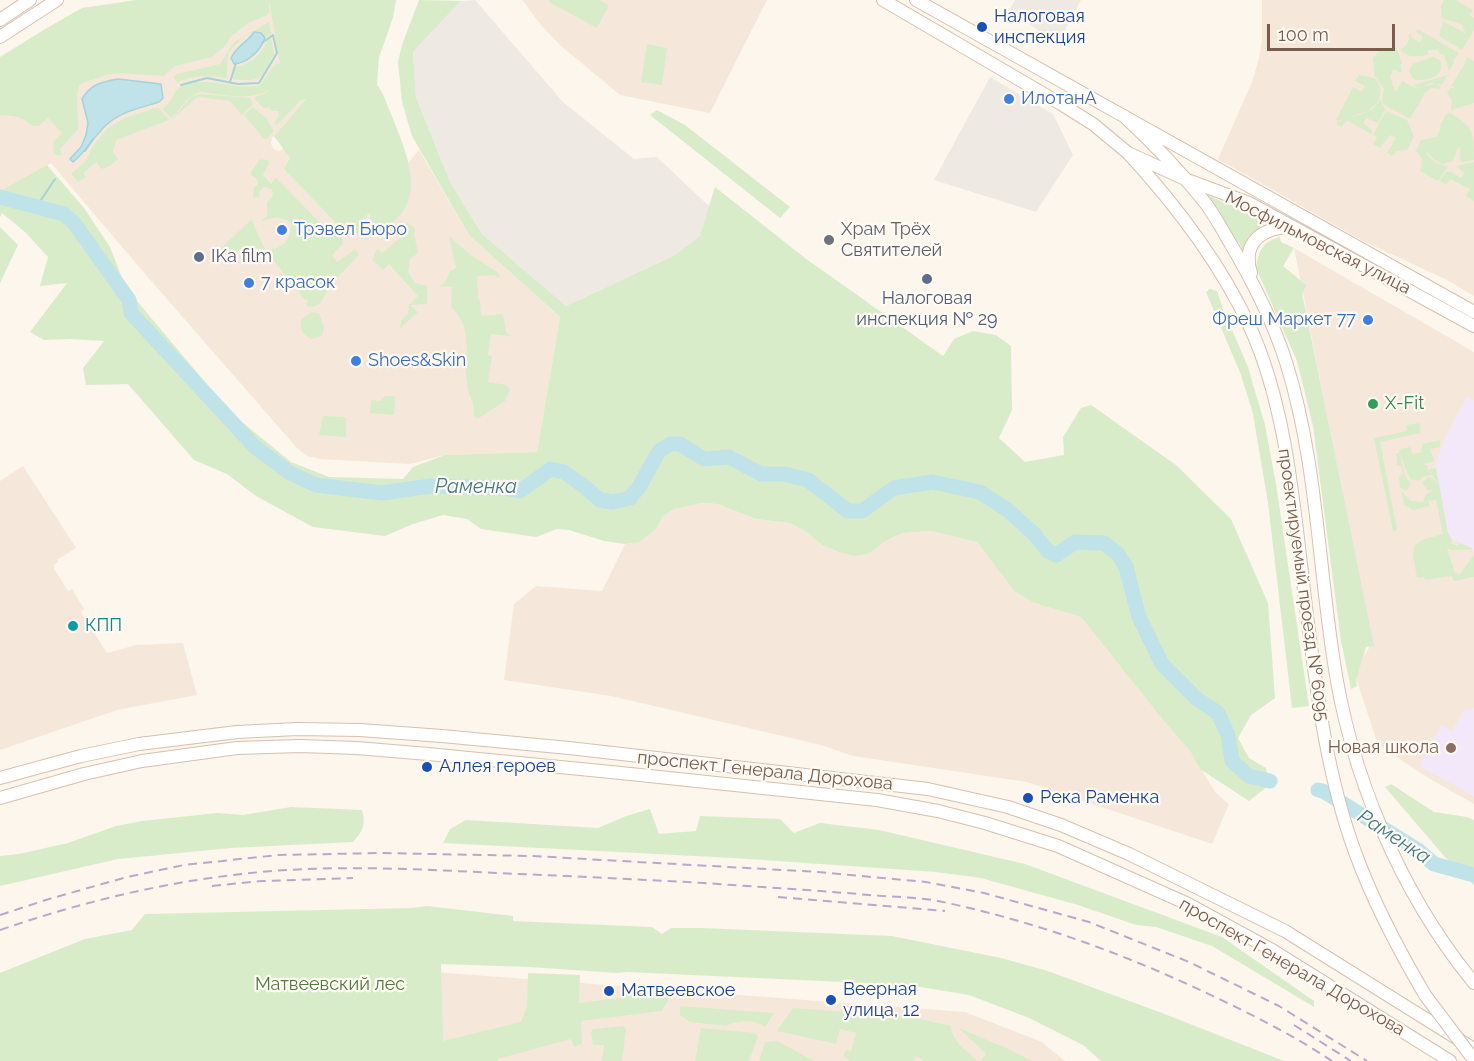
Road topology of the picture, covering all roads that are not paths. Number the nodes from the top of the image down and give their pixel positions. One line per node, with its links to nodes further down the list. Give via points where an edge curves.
1 (30, 0): 5 (main road)
2 (58, 0): 7 (main road)
3 (883, 0): 6 (main road, Мосфильмовская улица)
4 (922, 3): 6 (main road, via 915,9); 8 (main road, Мосфильмовская улица)
5 (0, 20)
6 (918, 21): 9 (main road, Мосфильмовская улица, via 1093,124)
7 (0, 37)
8 (1124, 116): 10 (main road, проектируемый проезд № 6095); 13 (main road, Мосфильмовская улица)
9 (1128, 153): 10 (main road, Мосфильмовская улица); 19 (main road, проектируемый проезд № 6095, bridge, via 1177,210 1249,325 1264,365 1284,444 1319,701 1342,812 1354,851 1391,937 1425,995)
10 (1185, 180): 11 (main road, Мосфильмовская улица, via 1249,203); 12 (main road, проектируемый проезд № 6095, via 1205,202)
11 (1293, 227): 12 (main road, via 1266,231 1252,245 1248,256); 14 (main road, Мосфильмовская улица)
12 (1254, 284): 17 (main road, проектируемый проезд № 6095, via 1286,360 1305,437 1333,659 1353,748 1386,841 1433,926)
13 (1474, 312)
14 (1474, 326)
15 (0, 778): 18 (main road, проспект Генерала Дорохова, via 139,744 297,729 442,736 928,789 1008,807 1129,854 1285,931)
16 (0, 798): 20 (main road, проспект Генерала Дорохова, via 142,761 237,748 300,746 452,756 918,807 1058,846 1188,904 1272,950)
17 (1474, 984)
18 (1474, 1049)
19 (1474, 1060)
20 (1450, 1061)

